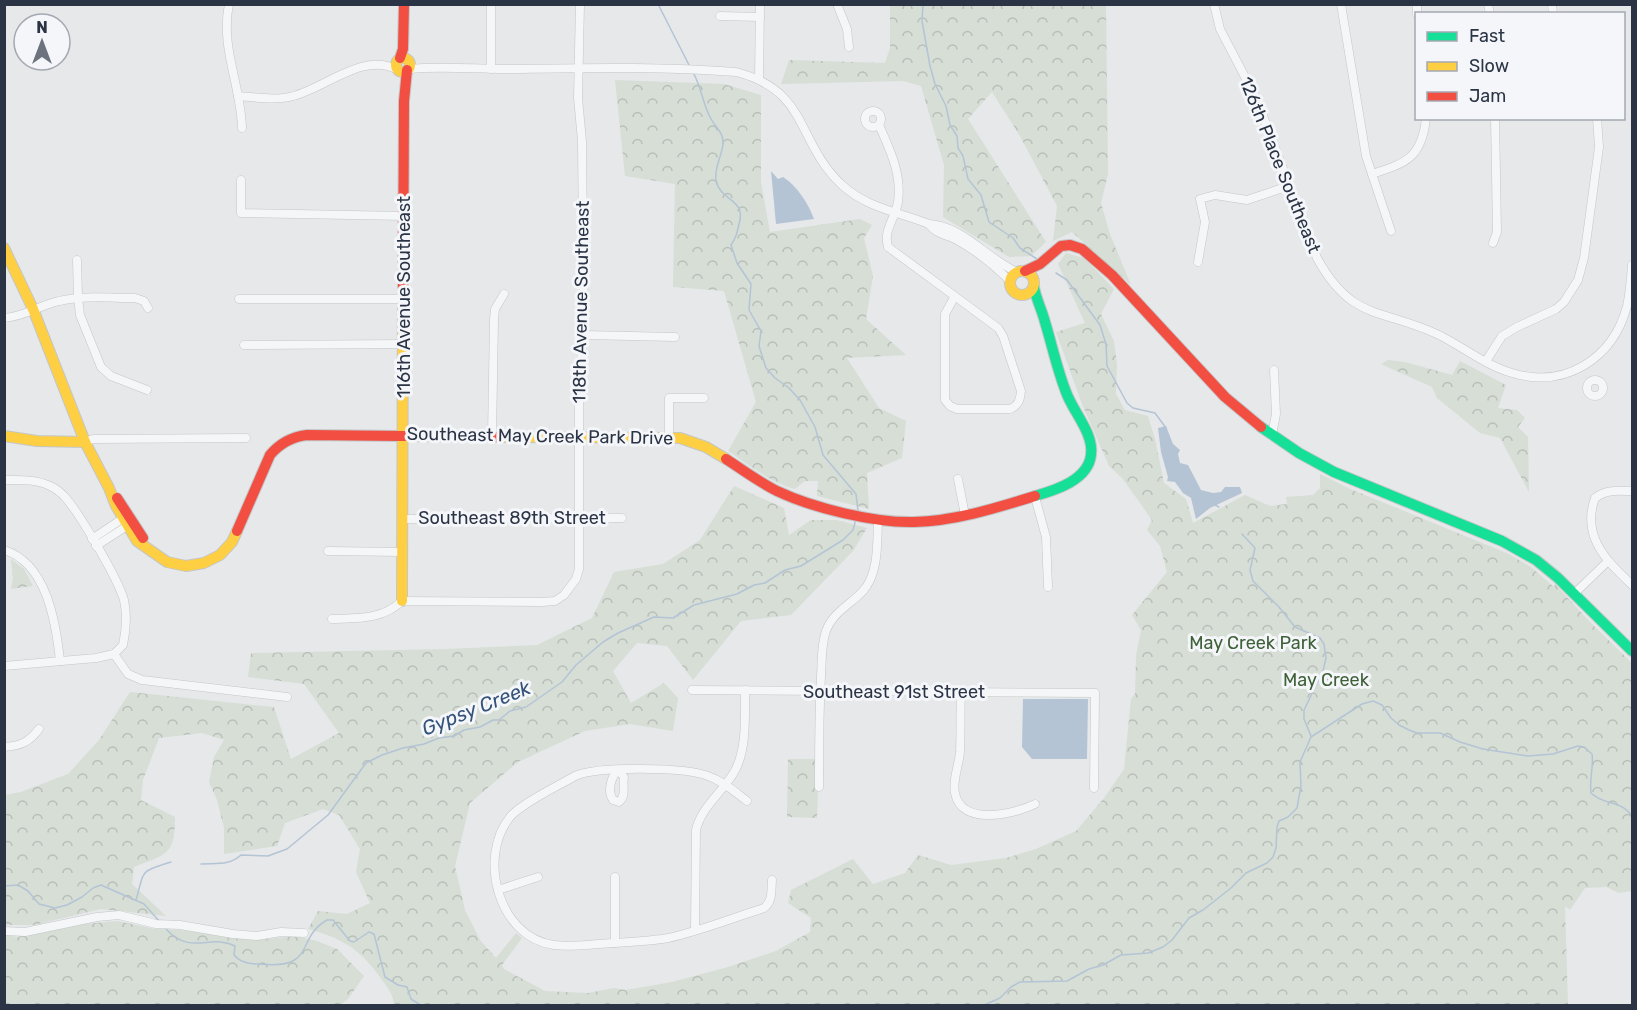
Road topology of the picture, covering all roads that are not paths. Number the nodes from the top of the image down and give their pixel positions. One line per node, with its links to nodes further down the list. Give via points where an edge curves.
1 (229, 4): 16 (street, via 228,56)
2 (404, 4): 12 (street, 116th Avenue Southeast)
3 (491, 4): 14 (street)
4 (580, 4): 13 (street, 118th Avenue Southeast)
5 (760, 4): 10 (street)
6 (837, 4): 11 (street)
7 (1214, 4): 24 (street, 126th Place Southeast, via 1220,28 1257,100)
8 (1341, 4): 22 (street)
9 (720, 16): 10 (street)
10 (760, 18): 15 (street)
11 (849, 47)
12 (404, 65): 14 (street); 16 (street, via 358,67 292,96); 26 (street, 116th Avenue Southeast)
13 (580, 68): 14 (street); 15 (street, via 704,69); 46 (street, 118th Avenue Southeast)
14 (491, 69)
15 (759, 79): 25 (street, via 788,101 815,151 840,183 858,197)
16 (238, 96): 21 (street)
17 (1426, 120): 22 (street, via 1420,145 1412,156 1401,165)
18 (1495, 120): 28 (street, via 1497,232)
19 (1597, 120): 50 (street, via 1599,147 1578,280 1556,309 1502,336)
20 (879, 125): 25 (street, via 897,172)
21 (242, 128)
22 (1372, 174): 27 (street)
23 (241, 180): 26 (street, via 241,213)
24 (1290, 186): 32 (street, via 1248,200 1215,195 1200,199 1205,222); 50 (street, 126th Place Southeast, via 1317,258 1349,300 1440,336)
25 (895, 214): 34 (street, via 959,234); 38 (street, via 888,228 888,247)
26 (405, 216): 41 (street, 116th Avenue Southeast)
27 (1391, 231)
28 (1492, 243)
29 (4, 248): 43 (street)
30 (1051, 254): 34 (street, via 1033,269); 35 (street); 57 (street, via 1066,245 1086,252 1225,397)
31 (77, 260): 39 (street)
32 (1198, 262)
33 (1632, 265): 51 (street, via 1627,306 1618,328 1602,351)
34 (1017, 275): 35 (street); 37 (street, via 1011,289)
35 (1034, 283): 37 (street, via 1029,293); 44 (street, Southeast May Creek Park Drive)
36 (504, 294): 59 (street, via 495,309 494,320)
37 (1021, 295): 44 (street)
38 (955, 296): 38 (street, via 1003,336 1021,392 1016,406 957,409 945,400 945,314)
39 (78, 298): 42 (street, via 135,298 144,301); 43 (street); 54 (street, via 84,326 101,367 111,376)
40 (239, 299): 41 (street)
41 (404, 299): 48 (street, 116th Avenue Southeast)
42 (148, 308)
43 (33, 309): 45 (street); 63 (street)
44 (1043, 315): 68 (street, Southeast May Creek Park Drive, via 1067,393 1089,438 1091,453 1080,476)
45 (4, 318)
46 (584, 335): 47 (street); 60 (street, 118th Avenue Southeast, via 579,377)
47 (675, 337)
48 (404, 344): 49 (street); 56 (street, 116th Avenue Southeast)
49 (244, 345)
50 (1486, 361): 51 (street, 126th Place Southeast, via 1527,375 1554,376)
51 (1584, 366): 53 (street)
52 (1274, 370): 57 (street, via 1276,414)
53 (1592, 381)
54 (147, 390)
55 (704, 398): 61 (street, via 669,398)
56 (403, 435): 59 (street, Southeast May Creek Park Drive); 72 (street, 116th Avenue Southeast); 77 (street, Southeast May Creek Park Drive, via 289,438 270,455 232,542 220,555 186,566 160,559)
57 (1272, 435): 83 (street, via 1353,481 1522,551)
58 (4, 436): 63 (street)
59 (492, 436): 60 (street, Southeast May Creek Park Drive)
60 (580, 436): 61 (street, Southeast May Creek Park Drive); 70 (street, 118th Avenue Southeast)
61 (669, 437): 73 (street, Southeast May Creek Park Drive, via 703,445 786,495)
62 (246, 438): 63 (street, via 93,438)
63 (86, 442): 66 (street)
64 (958, 478): 69 (street)
65 (4, 480): 75 (street, via 32,481 58,491)
66 (109, 489): 74 (street); 77 (street, via 122,503)
67 (1632, 491): 80 (street, via 1603,492 1595,498 1593,533)
68 (1035, 497): 69 (street, Southeast May Creek Park Drive); 82 (street, via 1046,537)
69 (965, 515): 73 (street, Southeast May Creek Park Drive, via 916,524)
70 (579, 518): 71 (street, Southeast 89th Street); 72 (street, Southeast 89th Street); 84 (street, 118th Avenue Southeast, via 579,569 576,579 555,601)
71 (622, 518)
72 (402, 519): 79 (street, 116th Avenue Southeast)
73 (878, 520): 92 (street, via 869,582 834,616 826,630)
74 (124, 523): 75 (street); 77 (street)
75 (94, 543): 87 (street, via 125,607 123,645)
76 (4, 550): 88 (street, via 28,564 44,591 54,617)
77 (149, 551)
78 (328, 551): 79 (street)
79 (402, 552): 84 (street, 116th Avenue Southeast)
80 (1607, 562): 81 (street); 83 (street)
81 (1632, 585)
82 (1048, 587)
83 (1574, 594): 86 (street)
84 (402, 602): 85 (street, via 382,615)
85 (332, 620)
86 (1632, 651)
87 (114, 654): 88 (street); 94 (street, via 128,674 142,680)
88 (60, 661): 89 (street)
89 (4, 666)
90 (693, 690): 91 (street, Southeast 91st Street)
91 (746, 690): 92 (street, Southeast 91st Street); 97 (street, via 740,753 733,774)
92 (820, 691): 93 (street, Southeast 91st Street); 98 (street)
93 (961, 692): 99 (street, Southeast 91st Street, via 1095,693); 101 (street, via 955,788 959,803 980,815 1023,810)
94 (288, 697)
95 (39, 729): 96 (street, via 24,744)
96 (4, 747)
97 (724, 785): 100 (street); 105 (street, via 688,770 592,771 575,776 509,818 494,857); 106 (street, via 701,816 696,830)
98 (819, 787)
99 (1094, 788)
100 (747, 801)
101 (1035, 804)
102 (538, 877): 105 (street)
103 (615, 877): 109 (street)
104 (772, 880): 106 (street, via 770,901 764,908)
105 (498, 890): 109 (street, via 522,931 539,941 561,945)
106 (695, 930): 109 (street, via 669,938)
107 (5, 931): 108 (street, via 25,932 105,916 257,936)
108 (304, 933)
109 (615, 943)

